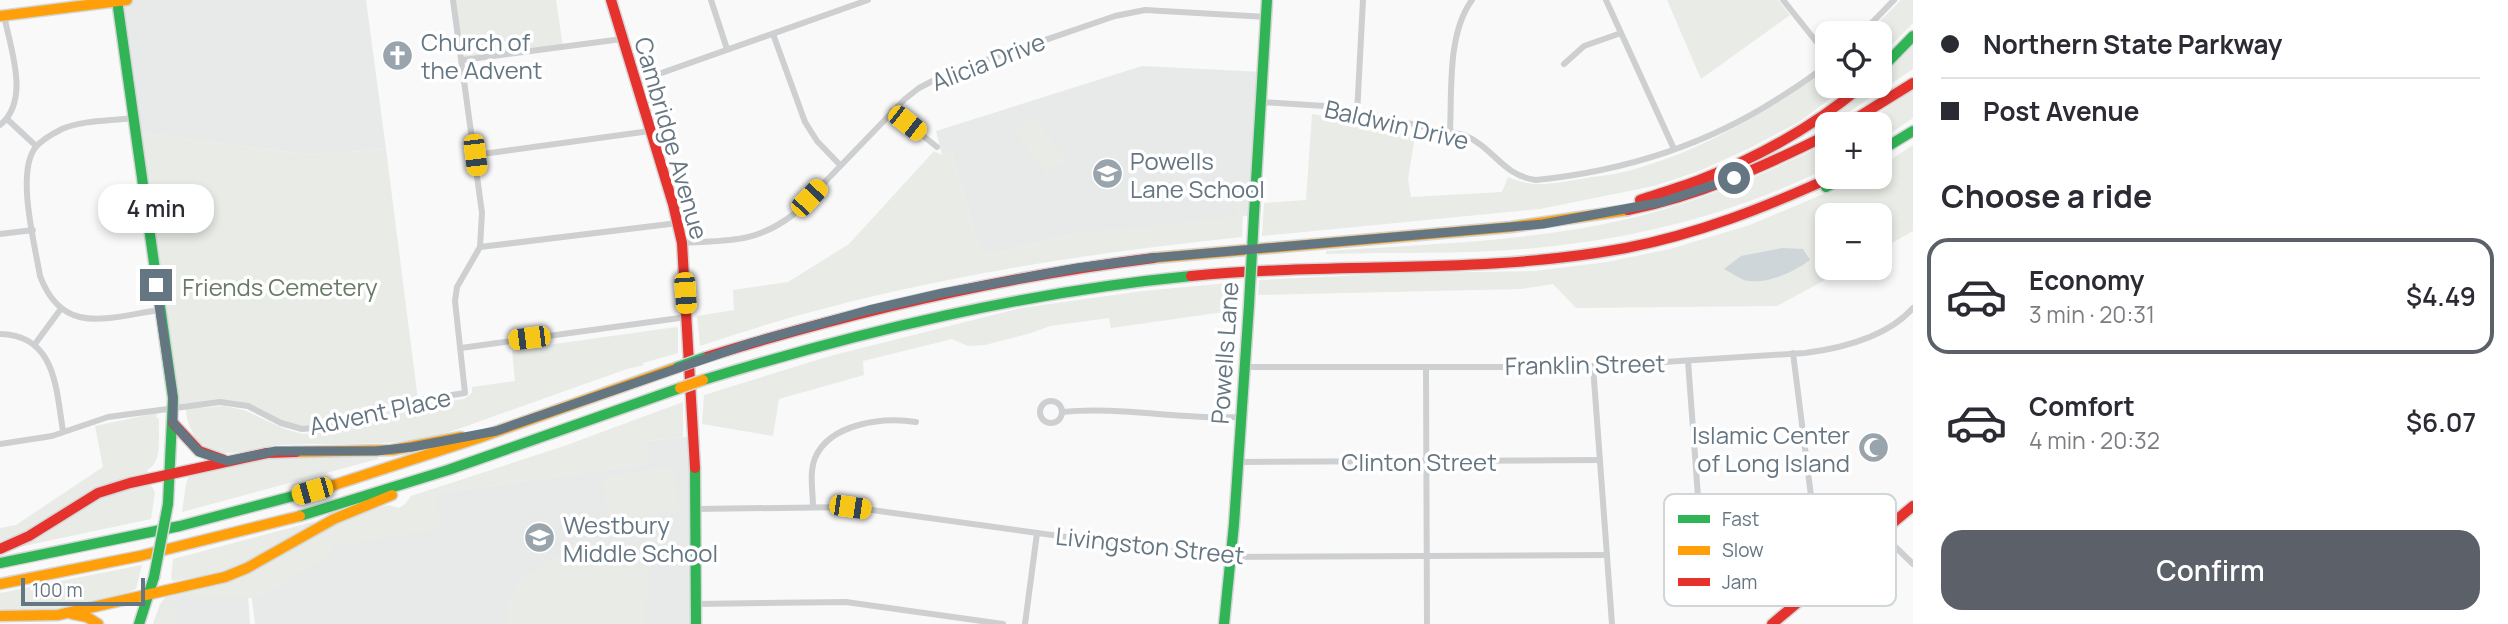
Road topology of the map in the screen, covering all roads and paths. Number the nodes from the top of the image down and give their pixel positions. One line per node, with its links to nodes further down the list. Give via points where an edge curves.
1 (120, 0): 14 (main road); 34 (main road)
2 (453, 0): 24 (street)
3 (611, 0): 20 (main road, Cambridge Avenue)
4 (711, 0): 22 (street)
5 (869, 0): 18 (street)
6 (1145, 0): 13 (street)
7 (1268, 0): 15 (main road, Powells Lane)
8 (1363, 0): 33 (street)
9 (1472, 0): 39 (street, via 1461,18 1455,43)
10 (1606, 0): 17 (street)
11 (1783, 0): 21 (street)
12 (1895, 0): 16 (street)
13 (1144, 10): 15 (street, Alicia Drive); 31 (street, Alicia Drive, via 946,74 919,88)
14 (2, 16): 35 (street, via 17,82)
15 (1266, 17): 30 (main road, Powells Lane)
16 (1874, 21)
17 (1620, 33): 25 (street, via 1584,46); 45 (street)
18 (773, 34): 22 (street); 48 (street, via 806,122)
19 (1913, 36): 23 (main road)
20 (622, 39): 24 (street); 27 (main road, Cambridge Avenue)
21 (1815, 40)
22 (727, 49): 27 (street)
23 (1892, 58)
24 (463, 61): 47 (street)
25 (1564, 64)
26 (1815, 73): 45 (street, Baldwin Drive, via 1758,112)
27 (636, 82): 37 (main road, Cambridge Avenue)
28 (1913, 83): 32 (main road)
29 (1846, 98): 51 (main road, via 1756,156)
30 (1261, 102): 33 (street, Baldwin Drive, via 1325,106); 68 (main road, Powells Lane, bridge)
31 (892, 111): 44 (street); 48 (street, Alicia Drive)
32 (1866, 112)
33 (1357, 114): 39 (street, Baldwin Drive)
34 (132, 118): 43 (street, via 62,129); 60 (main road)
35 (7, 119): 36 (street); 43 (street)
36 (0, 125)
37 (650, 131): 47 (street); 52 (main road, Cambridge Avenue)
38 (1913, 131): 42 (main road)
39 (1450, 132): 45 (street, Baldwin Drive, via 1476,140 1510,172 1536,180 1616,168)
40 (1913, 139): 46 (main road)
41 (1815, 141): 51 (main road, via 1718,184)
42 (1892, 144)
43 (36, 146): 54 (street, via 28,166 27,188)
44 (937, 147)
45 (1674, 149)
46 (1892, 152)
47 (475, 155): 57 (street)
48 (840, 165): 56 (street, Alicia Drive, via 794,214 766,233 743,240)
49 (1815, 184): 53 (main road)
50 (1820, 189): 53 (main road, via 1754,218)
51 (1603, 214): 76 (main road, bridge, via 1514,228 1077,268 967,288 869,310 703,358)
52 (678, 223): 56 (main road, Cambridge Avenue); 57 (street)
53 (1710, 227): 83 (main road, bridge, via 1652,243 1562,257 1262,269 1080,289 992,305 785,354)
54 (33, 230): 55 (street); 59 (street, via 40,276)
55 (0, 234)
56 (682, 243): 61 (main road, Cambridge Avenue)
57 (481, 247): 64 (street, via 457,287)
58 (1913, 308): 65 (street, Franklin Street, via 1885,330 1864,339 1830,350)
59 (60, 310): 60 (street, via 86,319); 63 (street)
60 (160, 310): 70 (main road)
61 (687, 317): 64 (street); 88 (main road, Cambridge Avenue)
62 (0, 334): 63 (street)
63 (35, 344): 75 (street, via 52,371)
64 (461, 348): 70 (street, Advent Place, via 465,393 394,404 325,427 302,429 248,406 220,402)
65 (1793, 353): 66 (street, Franklin Street); 85 (street)
66 (1688, 361): 67 (street, Franklin Street); 84 (street)
67 (1593, 366): 69 (street, Franklin Street); 78 (street)
68 (1244, 367): 69 (street, Franklin Street); 72 (main road, Powells Lane)
69 (1426, 367): 80 (street)
70 (173, 407): 74 (main road); 75 (street, Advent Place, via 108,417)
71 (1062, 412): 72 (street)
72 (1240, 417): 81 (main road, Powells Lane)
73 (916, 422): 87 (street, via 890,420 834,435 814,460)
74 (173, 423): 79 (main road, via 199,452); 82 (main road)
75 (63, 431): 77 (street, Advent Place)
76 (496, 431): 79 (main road, via 392,450 286,451); 96 (main road, via 249,508)
77 (0, 444)
78 (1600, 460): 80 (street, Clinton Street); 93 (street)
79 (227, 461): 82 (main road)
80 (1427, 461): 81 (street, Clinton Street); 94 (street)
81 (1238, 462): 95 (main road, Powells Lane)
82 (171, 474): 92 (main road, via 98,493); 99 (main road, bridge)
83 (427, 477): 98 (main road, via 224,537); 99 (main road, via 334,519 240,571)
84 (1698, 494)
85 (1811, 494)
86 (1913, 506): 89 (main road)
87 (813, 507): 88 (street, Livingston Street); 90 (street, Livingston Street, via 850,507)
88 (695, 509): 100 (main road, Cambridge Avenue)
89 (1896, 520)
90 (1037, 533): 95 (street, Livingston Street); 108 (street)
91 (1896, 548): 97 (street)
92 (0, 549)
93 (1607, 555): 94 (street, Livingston Street); 111 (street)
94 (1427, 556): 95 (street, Livingston Street); 110 (street)
95 (1231, 557): 109 (main road, Powells Lane)
96 (0, 563)
97 (1913, 564)
98 (0, 584)
99 (149, 596): 102 (main road); 105 (main road)
100 (696, 604): 106 (main road, Cambridge Avenue); 107 (street, via 846,602)
101 (1793, 606): 112 (main road)
102 (69, 613): 103 (main road); 104 (main road)
103 (0, 616)
104 (98, 624)
105 (139, 624)
106 (696, 624)
107 (1003, 624)
108 (1025, 624)
109 (1224, 624)
110 (1427, 624)
111 (1612, 624)
112 (1772, 624)

